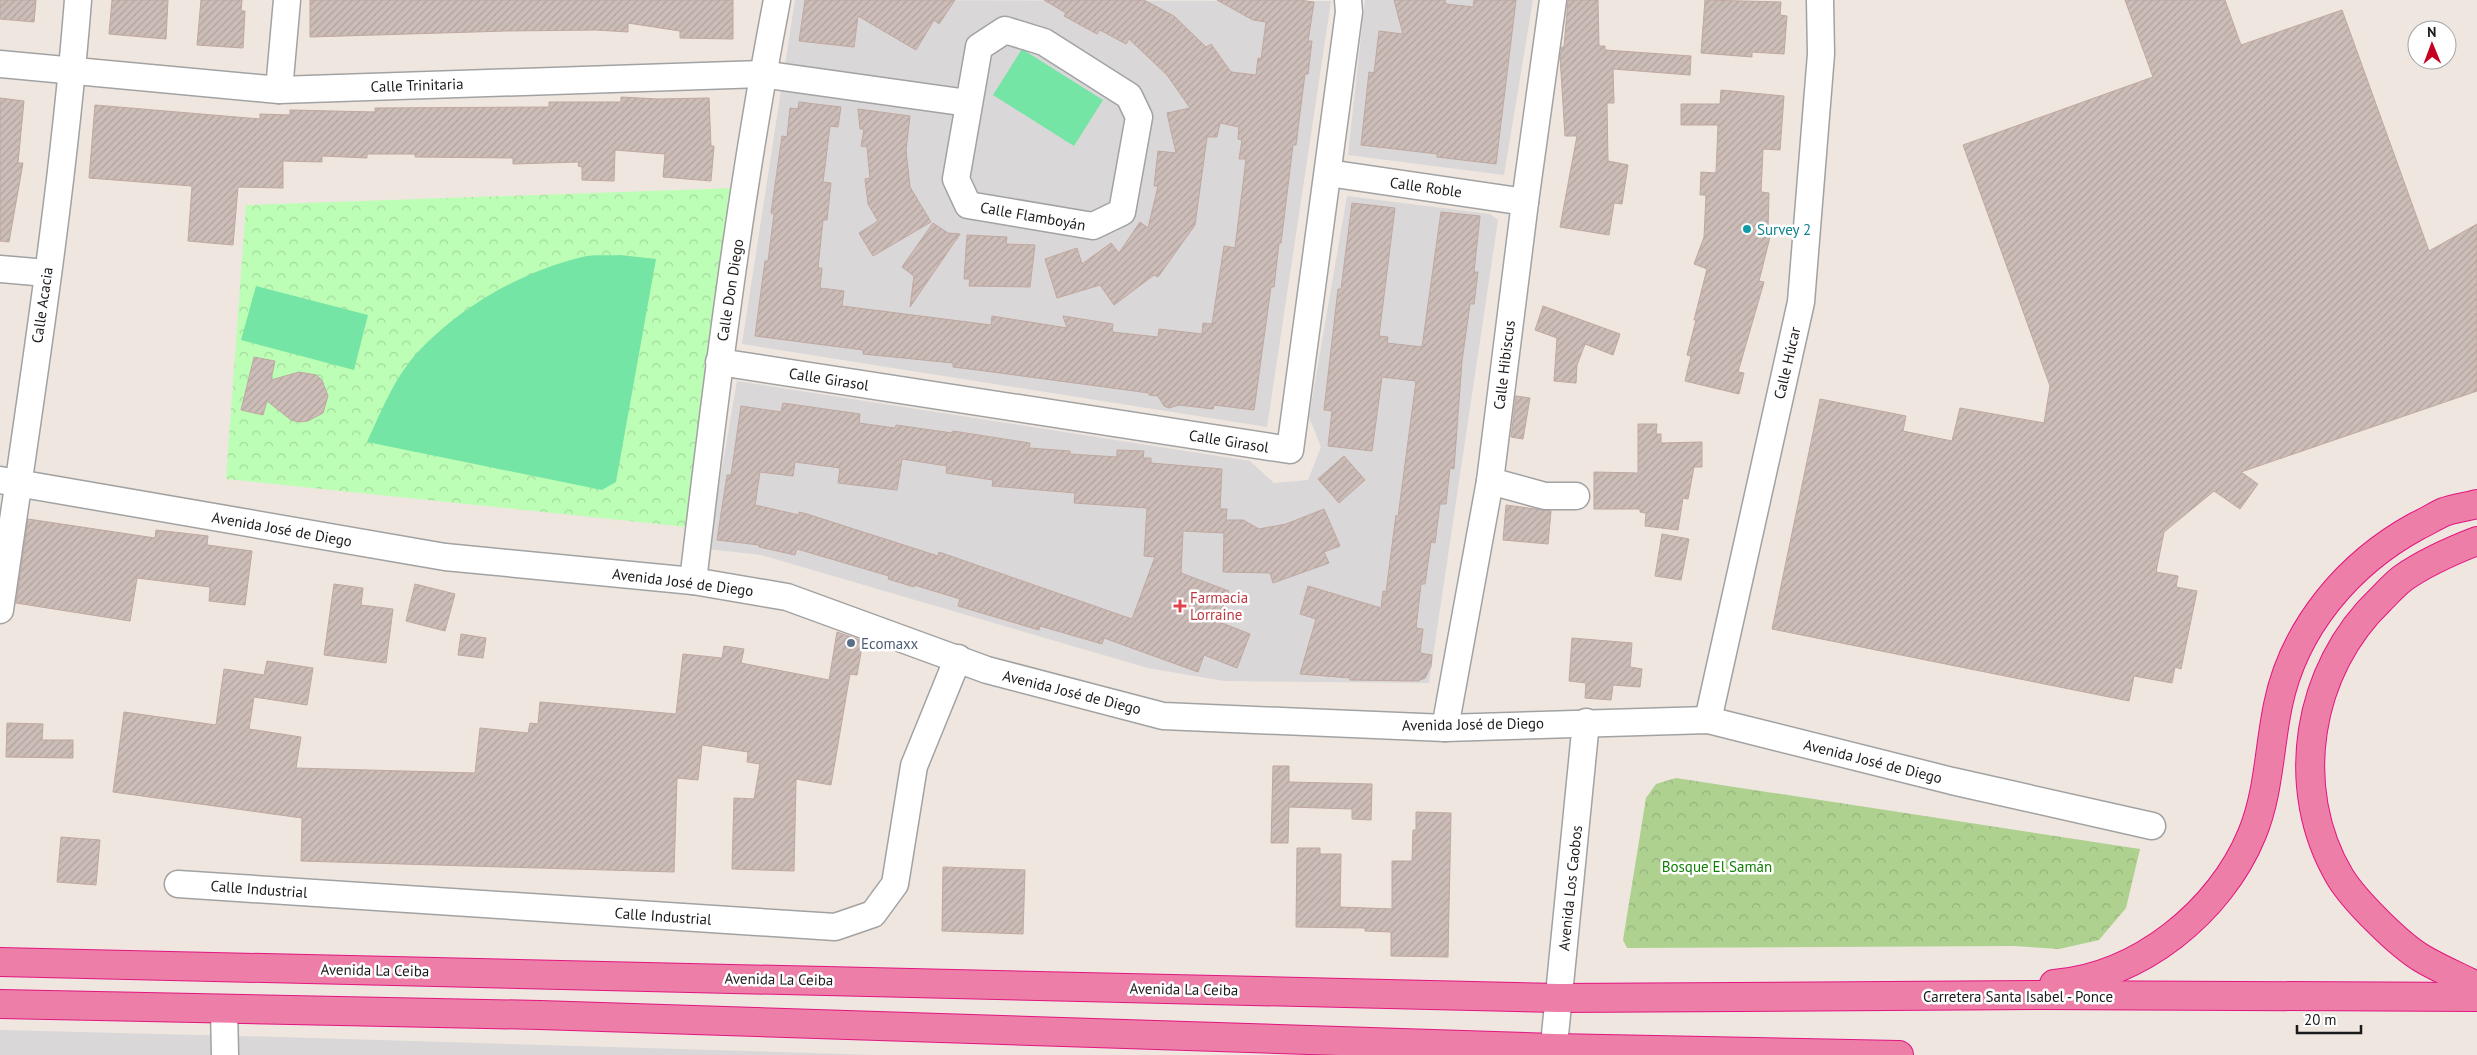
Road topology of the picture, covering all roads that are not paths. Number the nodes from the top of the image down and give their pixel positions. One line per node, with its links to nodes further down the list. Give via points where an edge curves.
1 (78, 0): 8 (street, Calle Acacia)
2 (287, 0): 10 (street)
3 (777, 0): 9 (street, Calle Don Diego)
4 (1348, 0): 12 (street, Calle Girasol)
5 (1553, 0): 13 (street, Calle Hibiscus)
6 (1820, 0): 25 (street, Calle Húcar, via 1821,54 1801,302)
7 (0, 64): 8 (street, Calle Trinitaria)
8 (72, 71): 10 (street, Calle Trinitaria); 15 (street, Calle Acacia)
9 (762, 74): 10 (street, Calle Trinitaria); 11 (street); 16 (street, Calle Don Diego)
10 (279, 90)
11 (968, 102): 11 (street, Calle Flamboyán, via 956,179 968,205 1093,226 1122,212 1139,117 1129,96 1044,42 1005,30 979,47)
12 (1328, 173): 13 (street, Calle Roble); 16 (street, Calle Girasol, via 1290,450)
13 (1525, 202): 17 (street, Calle Hibiscus)
14 (0, 269): 15 (street)
15 (47, 273): 18 (street, Calle Acacia)
16 (719, 362): 22 (street, Calle Don Diego)
17 (1490, 481): 19 (street, via 1545,496); 27 (street, Calle Hibiscus)
18 (9, 482): 22 (street, Avenida José de Diego, via 446,557); 23 (street, Calle Acacia)
19 (1576, 496)
20 (2477, 504): 32 (highway, via 2444,512 2402,535 2362,563 2333,592 2316,616 2285,678 2262,801 2252,834 2236,866 2210,903 2185,928 2149,952 2109,971 2062,984)
21 (2477, 541): 31 (highway, via 2444,554 2402,579 2369,610 2347,639 2328,674 2314,719 2310,750 2312,790 2322,837 2340,877 2369,914 2421,958)
22 (693, 581): 24 (street, Avenida José de Diego, via 787,597)
23 (0, 610)
24 (958, 658): 27 (street, Avenida José de Diego, via 987,670 1163,716); 29 (street, Calle Industrial, via 914,766 894,884 874,914 835,927)
25 (1708, 720): 26 (street, Avenida José de Diego); 28 (street, Avenida José de Diego, via 1952,781)
26 (1586, 722): 27 (street, Avenida José de Diego); 33 (street, Avenida Los Caobos)
27 (1445, 728)
28 (2152, 826)
29 (178, 884)
30 (0, 962): 33 (highway, Avenida La Ceiba)
31 (2477, 986)
32 (1916, 996): 33 (highway, Carretera Santa Isabel - Ponce); 34 (highway, Carretera Santa Isabel - Ponce)
33 (1559, 998): 37 (street, Avenida Los Caobos)
34 (2477, 998)
35 (0, 1004): 36 (highway)
36 (224, 1010): 37 (highway, via 540,1015); 39 (street)
37 (1554, 1051): 38 (highway)
38 (1765, 1054): 40 (highway)
39 (225, 1055)
40 (1899, 1055)

